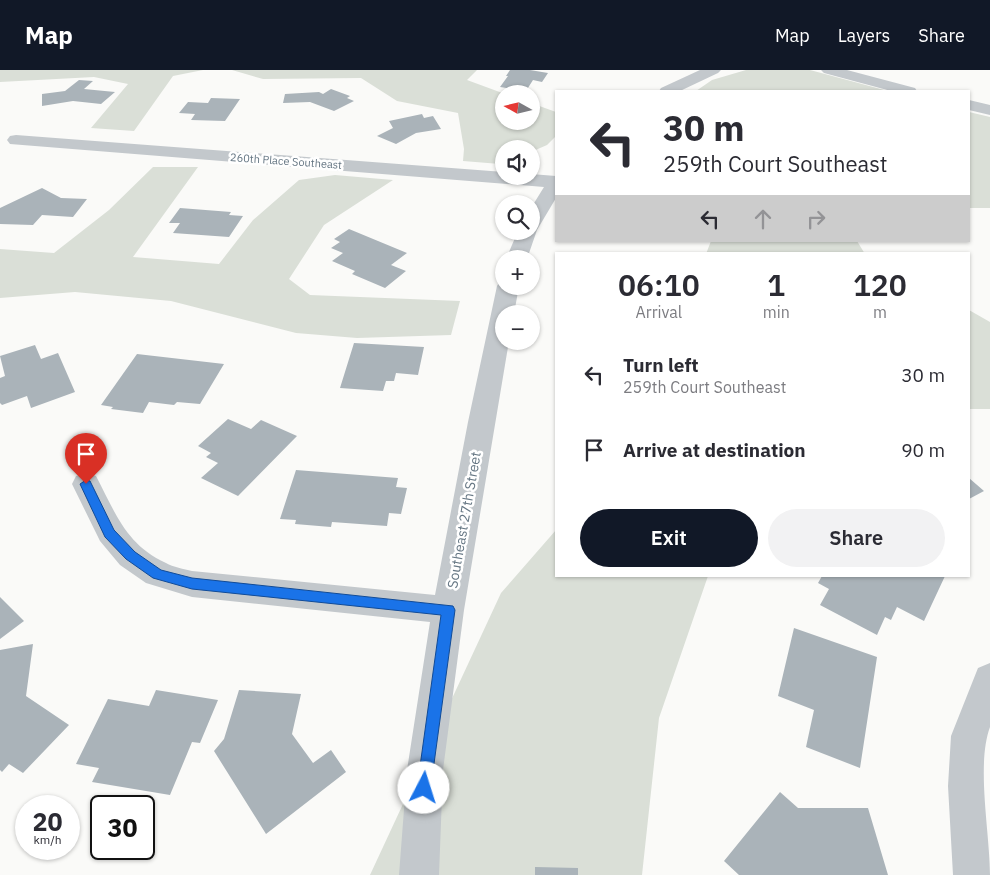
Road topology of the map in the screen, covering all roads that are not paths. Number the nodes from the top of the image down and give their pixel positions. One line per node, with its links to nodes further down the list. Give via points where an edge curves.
1 (713, 70): 3 (street)
2 (829, 70): 4 (street)
3 (669, 90)
4 (906, 90)
5 (970, 106): 6 (street)
6 (990, 110)
7 (16, 140): 8 (street, 260th Place Southeast)
8 (555, 182)
9 (555, 184): 10 (street)
10 (540, 210)
11 (506, 295): 13 (street, Southeast 27th Street)
12 (86, 484): 13 (street, via 110,533 131,556 157,574 192,584)
13 (448, 610): 15 (street, Southeast 27th Street, via 425,770)
14 (990, 679): 16 (street, via 968,736 966,786)
15 (419, 875)
16 (973, 875)

